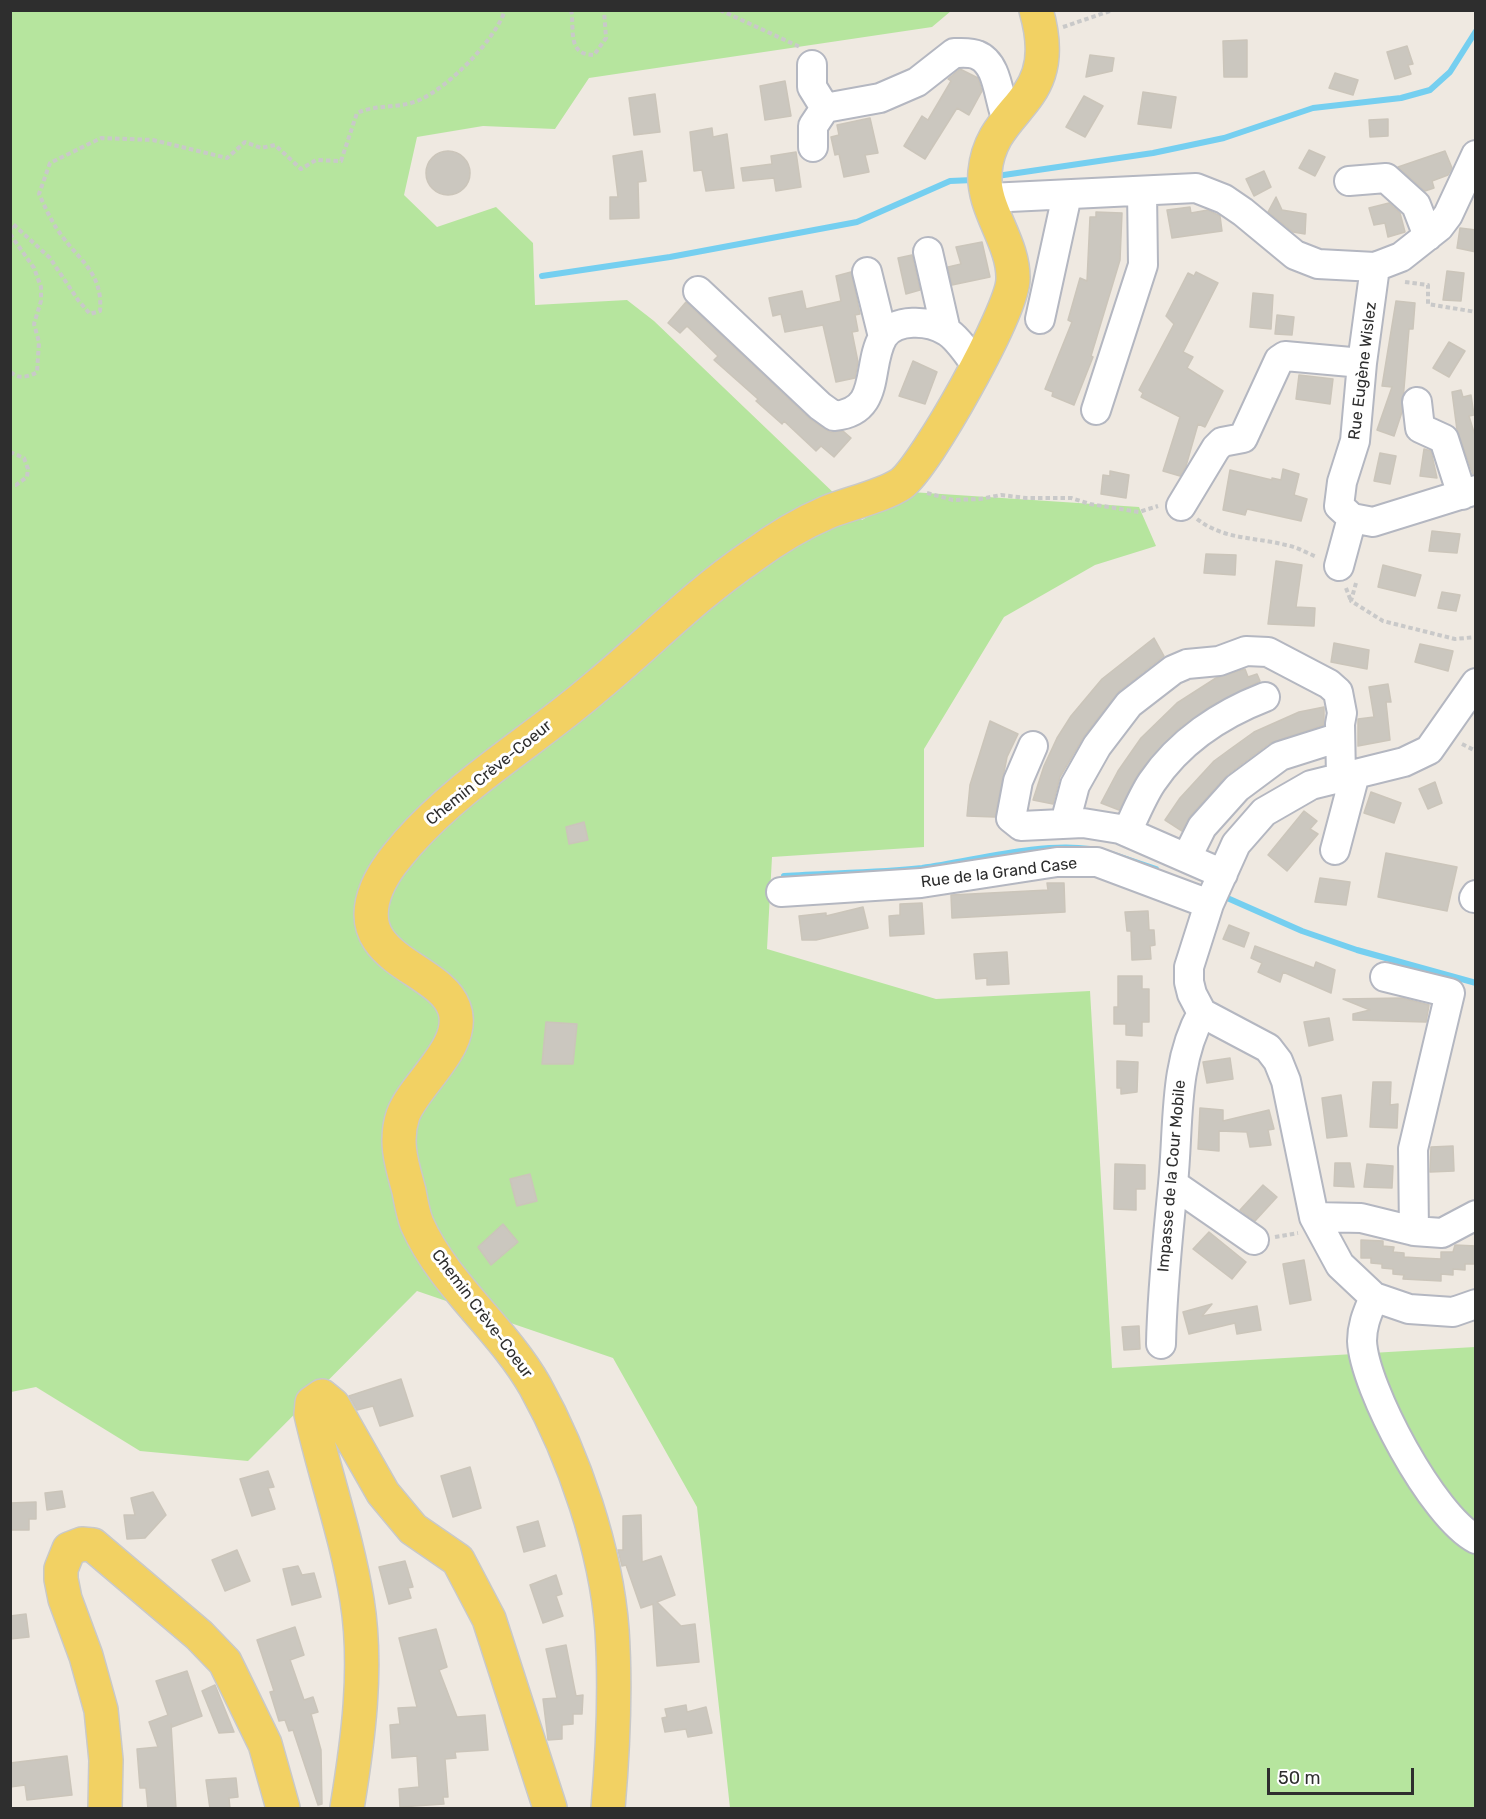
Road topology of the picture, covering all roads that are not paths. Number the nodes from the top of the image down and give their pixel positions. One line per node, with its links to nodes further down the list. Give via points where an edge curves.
1 (1040, 22): 4 (main road, via 1045,48 1042,67 1030,94)
2 (812, 64): 3 (street, via 812,87)
3 (825, 108): 4 (street, via 880,98 917,82 954,53 977,55 986,61 996,79 1001,109); 5 (street, via 813,126)
4 (1008, 122): 10 (main road, via 991,146 985,176)
5 (813, 147)
6 (1476, 155): 11 (street, via 1448,215)
7 (1349, 181): 11 (street, via 1386,178 1416,205)
8 (1142, 191): 9 (street); 14 (street, via 1196,188 1224,199 1295,255 1318,264); 22 (street, via 1143,265)
9 (1067, 195): 10 (street); 16 (street)
10 (989, 198): 20 (main road, via 1014,280)
11 (1428, 236): 14 (street, via 1401,258)
12 (928, 252): 17 (street)
13 (867, 272): 18 (street)
14 (1375, 272): 19 (street, Rue Eugène Wislez)
15 (698, 291): 18 (street, via 834,416 850,415 861,406)
16 (1040, 319)
17 (946, 331): 18 (street, via 919,323 897,325); 20 (street)
18 (883, 337)
19 (1362, 363): 24 (street, via 1285,356 1279,360 1243,438 1222,442 1216,448); 25 (street, Rue Eugène Wislez, via 1355,441 1339,506)
20 (977, 366): 54 (main road, Chemin Crève-Coeur, via 918,466 901,484 821,515 752,556 669,620 596,688 434,813 390,863 371,905 374,930 383,945 447,995 457,1019 449,1049 413,1095 402,1117 397,1145 416,1223 450,1276 493,1325 535,1385 580,1485 600,1556 612,1628 613,1741)
21 (1417, 402): 23 (street, via 1420,428 1444,439)
22 (1096, 410)
23 (1469, 492): 25 (street, via 1373,522)
24 (1181, 506)
25 (1352, 518): 26 (street)
26 (1348, 572)
27 (1476, 683): 31 (street, via 1429,750 1404,762)
28 (1265, 697): 33 (street, via 1230,711 1186,744 1152,782)
29 (1340, 737): 31 (street); 32 (street, via 1342,713 1338,692 1268,652 1246,651 1219,661 1187,664 1173,670 1129,704 1097,746 1076,785); 35 (street, via 1280,756 1237,788 1202,827)
30 (1033, 746): 32 (street, via 1018,781 1011,818 1021,826)
31 (1348, 776): 34 (street); 36 (street, via 1311,785 1264,812 1236,844)
32 (1065, 823): 33 (street)
33 (1127, 832): 35 (street)
34 (1335, 850)
35 (1187, 857): 36 (street)
36 (1223, 874): 38 (street)
37 (781, 892): 38 (street, Rue de la Grand Case, via 921,883 1057,862 1097,862)
38 (1209, 904): 40 (street, via 1189,967 1192,994)
39 (1385, 977): 44 (street, via 1450,993 1413,1149)
40 (1202, 1013): 41 (street, Impasse de la Cour Mobile, via 1188,1039 1183,1060); 43 (street, via 1268,1048 1278,1061 1286,1081)
41 (1173, 1184): 45 (street); 48 (street, Impasse de la Cour Mobile, via 1165,1247)
42 (1476, 1215): 44 (street, via 1442,1233)
43 (1317, 1223): 44 (street, via 1361,1218); 46 (street, via 1340,1265)
44 (1414, 1231)
45 (1254, 1240)
46 (1374, 1297): 47 (street, via 1409,1309 1453,1312); 49 (street, via 1364,1322 1362,1342 1374,1392 1432,1497 1452,1521)
47 (1476, 1304)
48 (1161, 1344)
49 (1476, 1539)
50 (105, 1809): 51 (main road, via 101,1710 61,1579 69,1550 82,1544 93,1545 225,1662 265,1744)
51 (283, 1809)
52 (347, 1809): 53 (main road, via 356,1756 362,1664 358,1611 311,1408 322,1396 333,1405 383,1493 413,1529 458,1560 489,1619)
53 (550, 1809)
54 (608, 1809)

